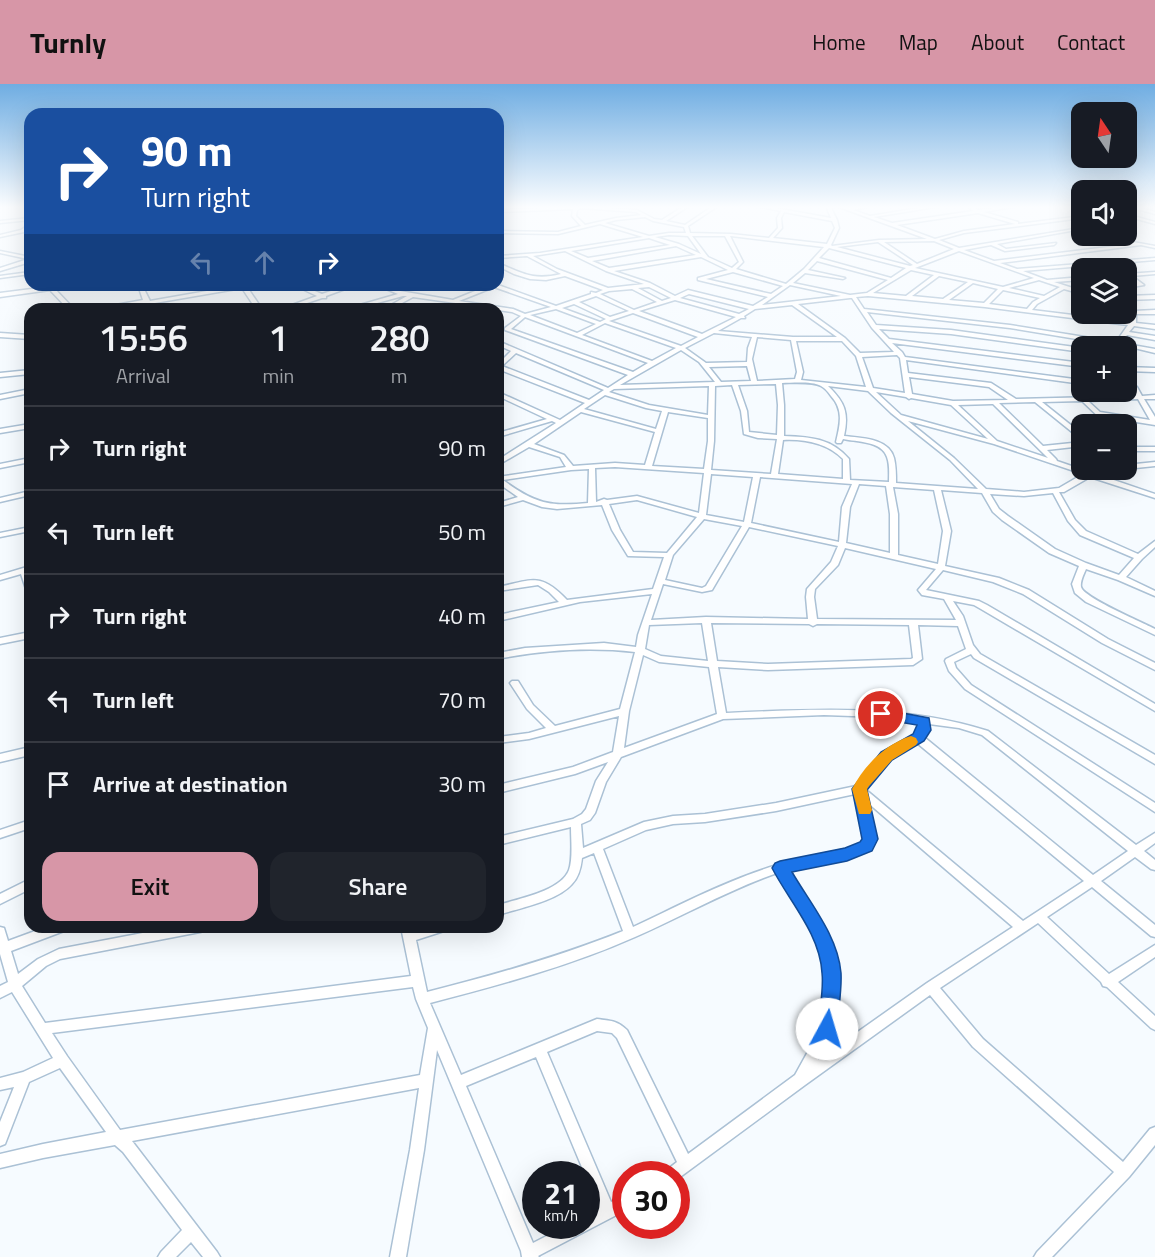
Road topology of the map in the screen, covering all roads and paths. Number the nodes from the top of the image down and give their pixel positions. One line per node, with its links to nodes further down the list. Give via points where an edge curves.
1 (24, 261): 21 (street)
2 (539, 261): 28 (street)
3 (589, 261): 22 (street)
4 (667, 261): 22 (street)
5 (712, 261): 23 (street)
6 (740, 261): 23 (street)
7 (814, 261): 24 (street)
8 (824, 261): 19 (street)
9 (861, 261): 19 (street)
10 (882, 261): 20 (street)
11 (909, 261): 17 (street)
12 (930, 261): 17 (street)
13 (988, 261): 16 (street)
14 (1003, 261): 16 (street)
15 (1135, 261): 25 (street)
16 (991, 262): 25 (street)
17 (917, 266): 20 (street)
18 (504, 267): 28 (street, via 528,279)
19 (852, 267): 33 (street)
20 (910, 268): 29 (street); 33 (street)
21 (0, 270)
22 (608, 270): 38 (street)
23 (733, 270): 39 (street); 58 (street, via 700,279)
24 (804, 271): 32 (street); 39 (street)
25 (1014, 271): 34 (street)
26 (1155, 273): 30 (street)
27 (24, 274): 31 (street)
28 (566, 274): 45 (street)
29 (938, 274): 37 (street); 61 (street)
30 (1137, 274)
31 (0, 277)
32 (843, 278)
33 (891, 279): 55 (street)
34 (1037, 279): 36 (street); 43 (street)
35 (1071, 279): 36 (street)
36 (1044, 281): 41 (street)
37 (972, 282): 43 (street); 66 (street)
38 (650, 285): 40 (street); 63 (street)
39 (789, 285): 58 (street); 60 (street)
40 (633, 287): 45 (street); 75 (street)
41 (1064, 287): 44 (street); 64 (street)
42 (504, 289): 78 (street)
43 (1001, 289): 64 (street); 77 (street)
44 (1071, 289)
45 (609, 290): 53 (street)
46 (29, 291): 56 (street)
47 (54, 291): 69 (street)
48 (214, 291): 70 (street)
49 (310, 291): 59 (street)
50 (339, 291): 59 (street)
51 (395, 291): 54 (street)
52 (480, 291): 67 (street)
53 (593, 293): 68 (street); 83 (street)
54 (403, 294): 57 (street); 72 (street)
55 (868, 294): 60 (street); 61 (street)
56 (0, 295)
57 (412, 296): 67 (street); 73 (street)
58 (772, 296): 79 (street)
59 (324, 297): 71 (street)
60 (854, 297): 76 (street); 81 (street)
61 (908, 297): 66 (street)
62 (1155, 297): 65 (street)
63 (675, 298): 75 (street); 79 (street, via 688,292); 88 (street)
64 (1046, 298): 82 (street)
65 (1137, 298)
66 (945, 300): 77 (street)
67 (455, 302): 74 (street)
68 (574, 302): 78 (street); 90 (street)
69 (65, 303)
70 (152, 303)
71 (304, 303)
72 (371, 303)
73 (399, 303)
74 (462, 303)
75 (661, 303): 83 (street)
76 (793, 303): 79 (street); 109 (street)
77 (985, 304): 82 (street)
78 (555, 308): 86 (street); 90 (street)
79 (753, 308): 88 (street)
80 (504, 309): 86 (street)
81 (863, 310): 89 (street); 93 (street)
82 (1029, 310): 87 (street)
83 (635, 312): 90 (street); 106 (street)
84 (1155, 312): 85 (street)
85 (1137, 313)
86 (525, 315): 95 (street); 99 (street)
87 (1071, 315)
88 (742, 317): 97 (street)
89 (972, 320): 100 (street, via 968,328); 103 (street)
90 (606, 322): 99 (street); 112 (street)
91 (1132, 324): 98 (street)
92 (1137, 324): 94 (street)
93 (874, 327): 100 (street); 110 (street)
94 (1155, 327)
95 (507, 329): 96 (street); 130 (street)
96 (504, 330)
97 (716, 332): 102 (street); 106 (street)
98 (1126, 333): 104 (street); 107 (street)
99 (578, 335): 121 (street)
100 (972, 335): 113 (street)
101 (2, 336): 105 (street)
102 (755, 336): 108 (street); 122 (street)
103 (1071, 336)
104 (1123, 336)
105 (24, 337)
106 (704, 337): 112 (street)
107 (1155, 338)
108 (792, 339): 109 (street); 134 (street, via 800,372)
109 (843, 339): 117 (street)
110 (888, 341): 118 (street); 119 (street)
111 (504, 346): 115 (street)
112 (682, 348): 121 (street); 124 (street)
113 (1071, 348)
114 (1137, 348): 116 (street)
115 (514, 351): 120 (street); 141 (street)
116 (1155, 351)
117 (859, 355): 118 (street); 140 (street)
118 (902, 355): 128 (street); 132 (street)
119 (1009, 356): 123 (street); 128 (street)
120 (504, 361)
121 (652, 363): 130 (street)
122 (749, 364): 124 (street); 136 (street)
123 (1071, 364)
124 (706, 365): 138 (street)
125 (504, 369): 154 (street)
126 (1137, 369): 127 (street)
127 (1155, 370)
128 (1008, 372): 135 (street)
129 (24, 373): 131 (street)
130 (632, 374): 141 (street)
131 (0, 375)
132 (907, 375): 146 (street); 151 (street, via 991,385)
133 (778, 381): 134 (street); 136 (street); 172 (street, via 783,412)
134 (798, 381): 139 (street)
135 (1071, 381)
136 (754, 382): 137 (street)
137 (734, 383): 138 (street); 172 (street, via 744,411 746,433)
138 (716, 384): 141 (street); 161 (street)
139 (822, 384): 140 (street); 171 (street, via 843,407)
140 (870, 389): 146 (street); 160 (street)
141 (609, 390): 154 (street); 158 (street)
142 (1137, 391): 149 (street)
143 (24, 392): 144 (street)
144 (0, 397)
145 (504, 397): 162 (street)
146 (909, 397): 155 (street)
147 (1155, 397): 149 (street)
148 (1137, 398): 149 (street)
149 (1142, 398): 165 (street)
150 (1071, 401): 152 (street)
151 (1016, 402): 152 (street); 156 (street)
152 (1038, 402): 167 (street)
153 (1086, 402): 159 (street)
154 (591, 403): 157 (street)
155 (953, 403): 156 (street); 173 (street)
156 (995, 403): 177 (street)
157 (580, 410): 164 (street); 169 (street)
158 (665, 410): 161 (street); 169 (street)
159 (1099, 414)
160 (897, 415): 173 (street); 202 (street, via 952,459)
161 (712, 417): 190 (street)
162 (553, 419): 164 (street); 170 (street)
163 (1137, 420): 165 (street)
164 (561, 423): 174 (street)
165 (1155, 423)
166 (24, 427): 168 (street)
167 (1071, 429)
168 (0, 431)
169 (658, 431): 187 (street)
170 (504, 433)
171 (841, 436): 176 (street); 199 (street, via 886,450 890,456)
172 (780, 437): 176 (street); 192 (street)
173 (996, 443): 182 (street)
174 (529, 445): 180 (street); 188 (street, via 562,456)
175 (1071, 445): 177 (street)
176 (837, 447): 196 (street, via 846,459)
177 (1042, 448): 182 (street)
178 (1137, 449): 179 (street)
179 (1155, 449)
180 (504, 460)
181 (24, 461): 184 (street)
182 (1058, 463): 189 (street)
183 (1155, 464): 186 (street)
184 (0, 466)
185 (592, 466): 187 (street); 188 (street); 209 (street)
186 (1137, 466)
187 (648, 467): 190 (street)
188 (571, 468): 193 (street)
189 (1071, 468)
190 (706, 472): 191 (street); 210 (street)
191 (758, 475): 192 (street); 211 (street)
192 (774, 475): 196 (street)
193 (504, 478)
194 (1078, 480): 201 (street)
195 (1107, 480): 204 (street)
196 (846, 482): 197 (street)
197 (856, 482): 199 (street); 215 (street, via 846,507)
198 (504, 483): 205 (street)
199 (891, 485): 200 (street); 217 (street)
200 (937, 488): 202 (street); 220 (street, via 946,527)
201 (1055, 492): 202 (street); 218 (street, via 1083,533)
202 (986, 493): 219 (street, via 1005,518 1042,545)
203 (24, 494): 206 (street)
204 (1155, 496)
205 (524, 497): 208 (street); 209 (street, via 547,506)
206 (0, 500)
207 (604, 501): 209 (street); 210 (street, via 637,498); 216 (street, via 631,554)
208 (504, 503)
209 (592, 503)
210 (702, 516): 211 (street); 216 (street)
211 (747, 524): 215 (street); 224 (street, via 709,588)
212 (24, 530): 213 (street)
213 (0, 535)
214 (1155, 543): 218 (street)
215 (842, 545): 217 (street); 232 (street, via 835,563 811,589)
216 (669, 555): 224 (street)
217 (894, 557): 220 (street)
218 (1139, 557): 223 (street)
219 (1083, 565): 223 (street); 235 (street, via 1076,584 1083,596)
220 (941, 567): 227 (street, via 922,590); 242 (street, via 996,580 1026,592)
221 (24, 570): 222 (street)
222 (0, 578)
223 (1121, 578): 226 (street)
224 (658, 586): 228 (street); 231 (street)
225 (504, 588): 228 (street, via 543,582)
226 (1155, 594)
227 (948, 598): 234 (street); 244 (street, via 976,603)
228 (564, 603): 229 (street)
229 (504, 617)
230 (706, 620): 231 (street); 232 (street); 241 (street)
231 (646, 623): 238 (street)
232 (813, 623): 233 (street)
233 (913, 623): 234 (street); 241 (street, via 918,658 913,662)
234 (961, 623): 239 (street)
235 (1155, 632)
236 (24, 636): 237 (street)
237 (0, 641)
238 (640, 650): 240 (street, via 569,647); 241 (street, via 659,659); 245 (street)
239 (971, 651): 254 (street); 257 (street, via 949,661 968,687)
240 (504, 655)
241 (712, 664): 246 (street)
242 (1155, 667)
243 (515, 683): 248 (street, via 530,707)
244 (1155, 708)
245 (624, 711): 248 (street); 252 (street)
246 (722, 716): 247 (street, via 824,712 881,714); 252 (street)
247 (924, 721): 249 (street); 264 (street, via 959,725 992,736)
248 (553, 730): 250 (street)
249 (918, 738): 256 (street, via 887,756); 268 (street)
250 (504, 739)
251 (24, 752): 253 (street)
252 (618, 754): 255 (street, via 546,779); 258 (street, via 601,781 591,810)
253 (0, 758)
254 (1155, 760)
255 (504, 788)
256 (860, 789): 263 (street, via 753,811 644,826); 267 (street, via 870,839 866,847); 273 (street)
257 (1155, 808)
258 (576, 822): 262 (street); 265 (street)
259 (24, 826): 260 (street)
260 (0, 834)
261 (1155, 837): 264 (street)
262 (504, 840)
263 (597, 847): 265 (street); 279 (street)
264 (1136, 852): 266 (street); 268 (street)
265 (576, 856): 271 (street, via 574,873 568,882)
266 (1155, 866)
267 (780, 868): 279 (street, via 744,880); 295 (street, via 822,938 832,974 827,1029)
268 (1093, 881): 272 (street); 275 (street)
269 (24, 887): 270 (street)
270 (0, 899)
271 (504, 908)
272 (1039, 917): 273 (street); 283 (street)
273 (1022, 927): 285 (street)
274 (0, 932): 280 (street)
275 (1155, 932)
276 (44, 933): 280 (street)
277 (169, 933): 284 (street, via 60,954 43,960)
278 (408, 933): 282 (street)
279 (630, 934): 287 (street, via 508,977)
280 (4, 948): 284 (street)
281 (1155, 950): 283 (street)
282 (417, 981): 287 (street); 289 (street)
283 (1107, 982): 288 (street)
284 (15, 986): 286 (street); 289 (street)
285 (931, 987): 295 (street); 304 (street, via 978,1043)
286 (0, 992)
287 (422, 999): 290 (street)
288 (1155, 1024)
289 (42, 1029): 292 (street)
290 (433, 1030): 294 (street); 296 (street)
291 (540, 1050): 296 (street); 302 (street, via 597,1025 615,1027 622,1034); 306 (street)
292 (62, 1060): 293 (street); 299 (street)
293 (24, 1078): 297 (street); 300 (street)
294 (426, 1080): 299 (street); 313 (street)
295 (800, 1080): 303 (street)
296 (458, 1083): 310 (street)
297 (0, 1084)
298 (1155, 1134): 304 (street)
299 (118, 1138): 301 (street); 308 (street)
300 (0, 1139)
301 (0, 1161)
302 (684, 1161)
303 (690, 1162)
304 (1124, 1172): 314 (street)
305 (612, 1209): 306 (street)
306 (608, 1211): 307 (street)
307 (600, 1215)
308 (190, 1232): 311 (street); 312 (street)
309 (558, 1239): 310 (street)
310 (530, 1255)
311 (166, 1257)
312 (212, 1257)
313 (398, 1257)
314 (1042, 1257)

